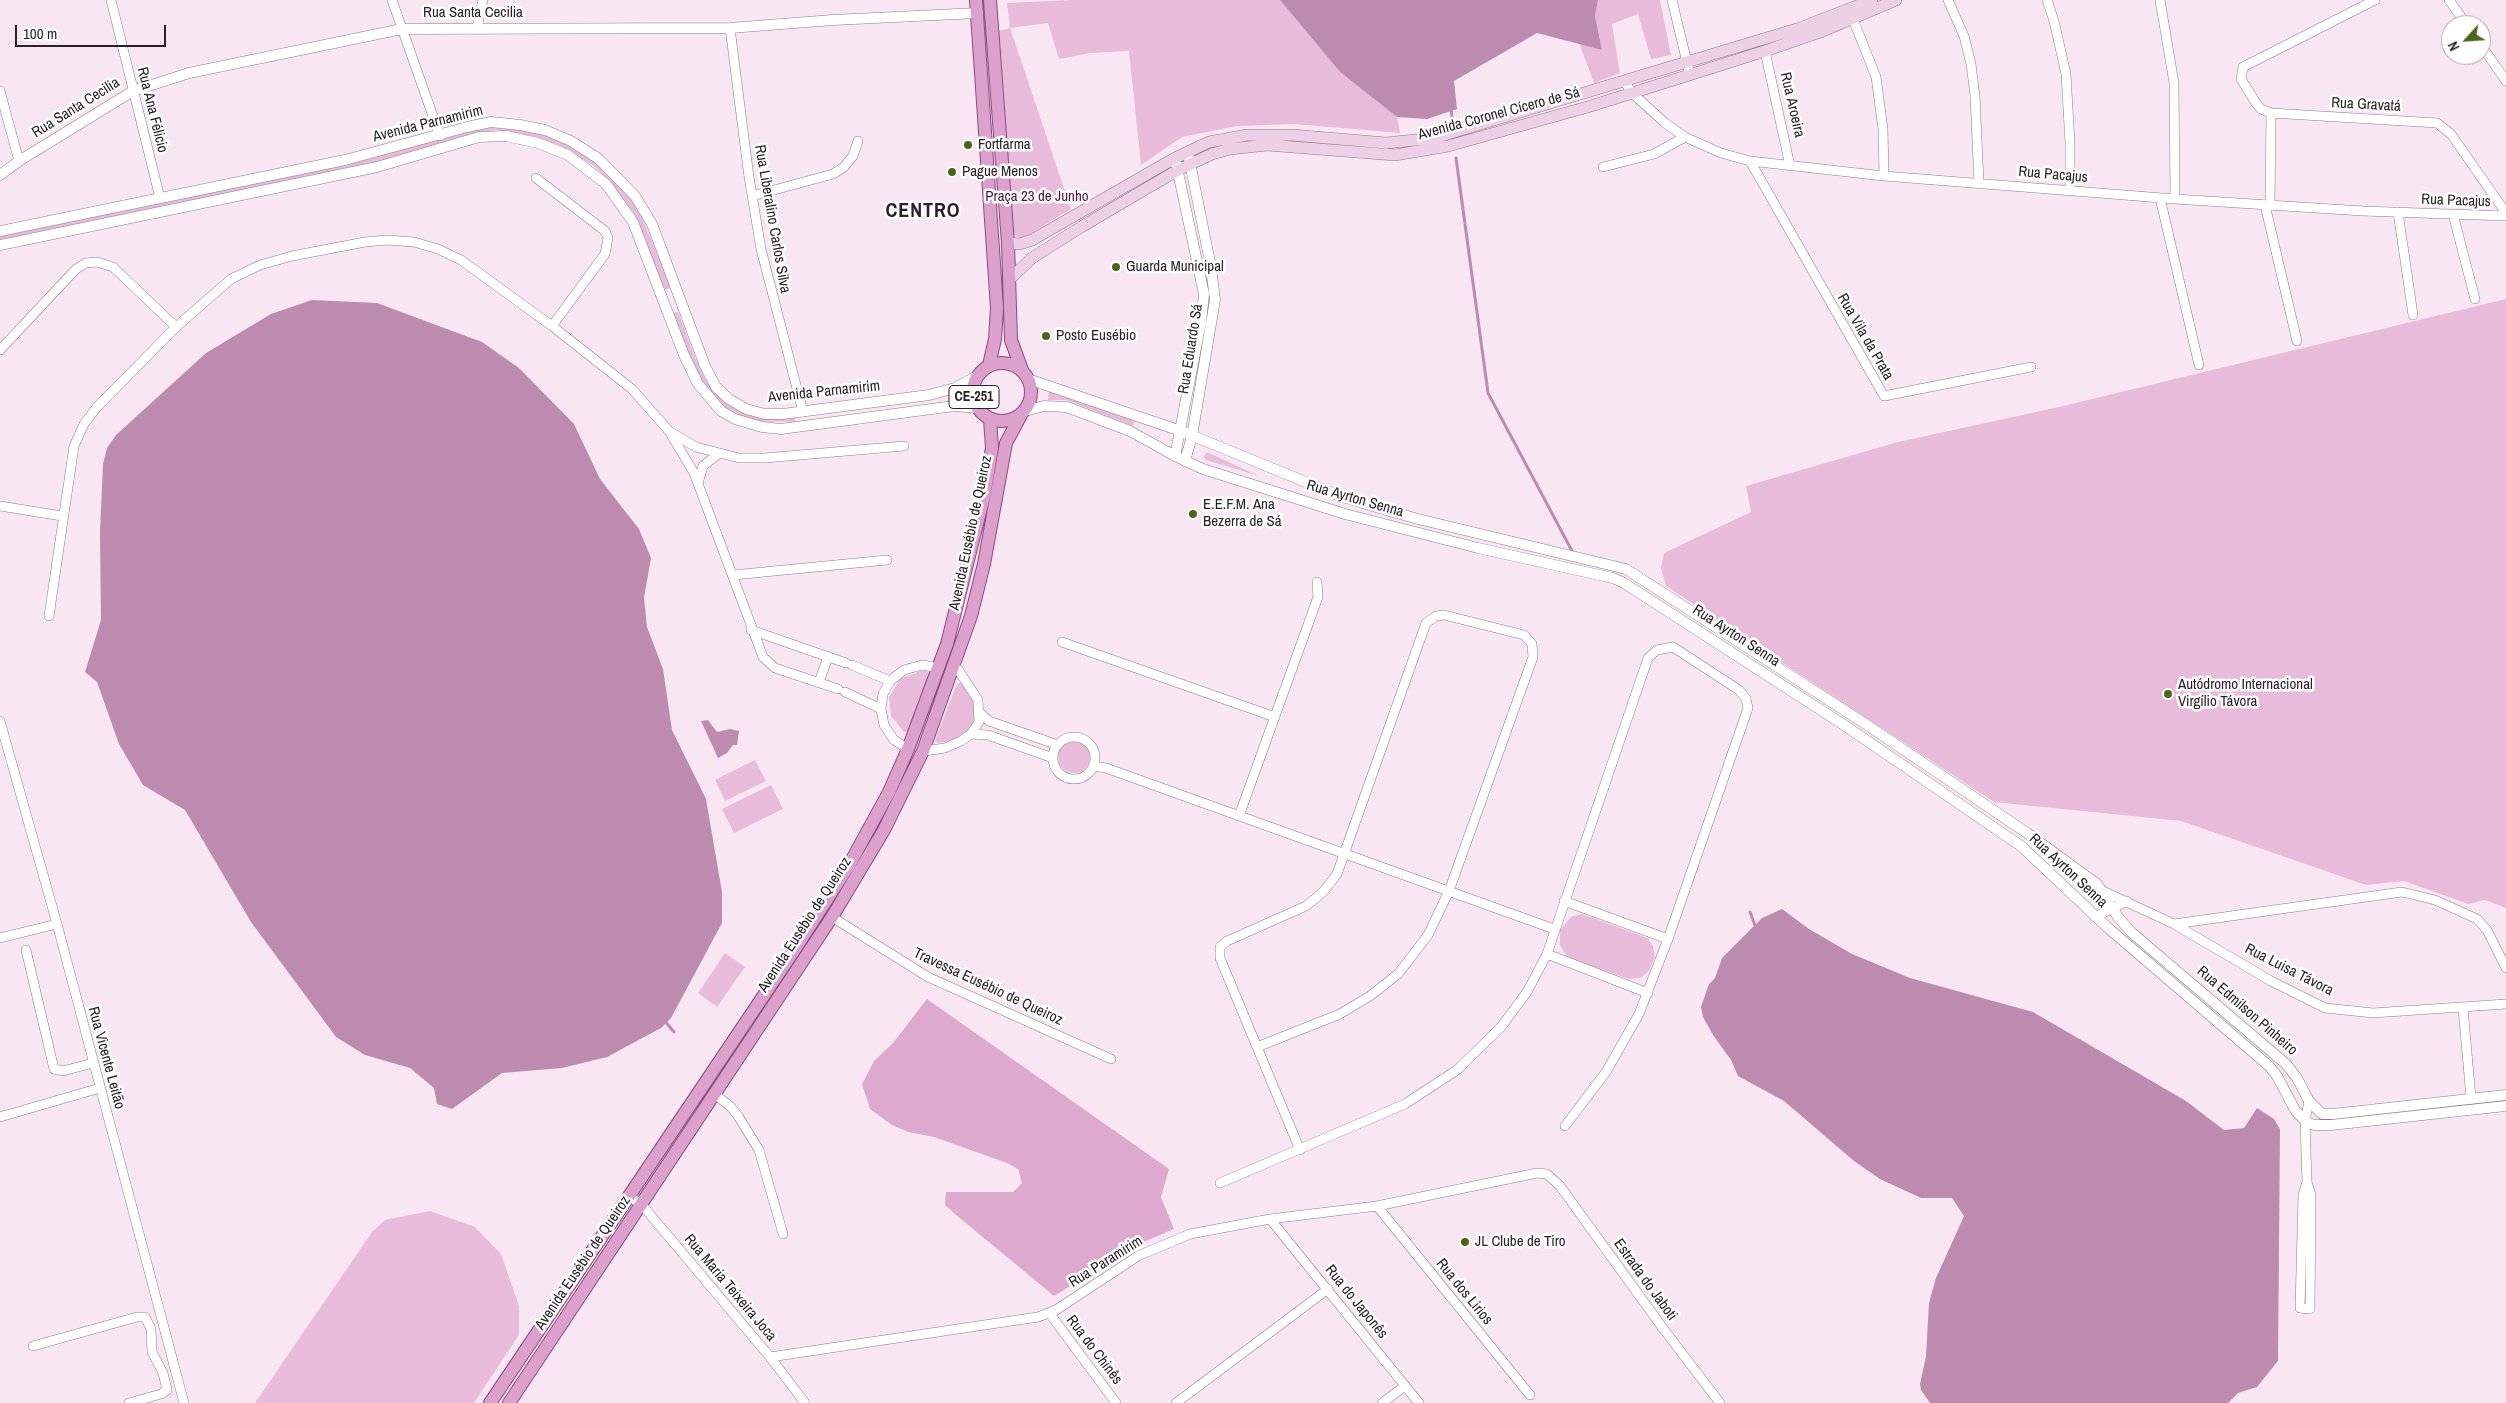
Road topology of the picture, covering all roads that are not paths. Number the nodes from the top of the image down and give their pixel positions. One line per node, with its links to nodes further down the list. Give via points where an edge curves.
1 (111, 0): 27 (street, Rua Ana Félicio)
2 (392, 0): 19 (street)
3 (483, 0): 17 (street)
4 (976, 0): 14 (main road, CE-251)
5 (990, 0): 55 (main road)
6 (1672, 0): 22 (street)
7 (1872, 0): 22 (main road, Avenida Coronel Cícero de Sá, via 1800,28)
8 (1896, 0): 16 (main road, Avenida Coronel Cícero de Sá)
9 (1948, 0): 44 (street, via 1964,36 1971,64)
10 (2047, 0): 45 (street, via 2066,74)
11 (2160, 0): 49 (street, via 2174,83)
12 (2375, 0): 29 (street, via 2243,67 2241,79 2261,109)
13 (2449, 0): 15 (street)
14 (978, 14): 18 (street, Rua Santa Cecilia); 66 (main road, CE-251, via 997,308)
15 (2460, 15)
16 (1854, 19): 20 (main road, Avenida Coronel Cícero de Sá); 42 (street, via 1876,77 1883,129)
17 (477, 28): 18 (street, Rua Santa Cecilia); 19 (street, Rua Santa Cecilia)
18 (730, 28): 46 (street, Rua Liberalino Carlos Silva)
19 (402, 29): 27 (street, Rua Santa Cecilia, via 189,72); 30 (street)
20 (1765, 51): 23 (main road, Avenida Coronel Cícero de Sá); 38 (street, Rua Aroeira)
21 (2491, 59): 24 (street)
22 (1687, 62): 23 (street); 25 (main road, Avenida Coronel Cícero de Sá)
23 (1690, 75): 28 (main road, Avenida Coronel Cícero de Sá)
24 (2506, 80)
25 (1625, 82): 28 (street, Rua Pacajus); 33 (main road, Avenida Coronel Cícero de Sá, via 1465,130 1407,142 1246,135 1209,142)
26 (0, 91): 35 (street)
27 (133, 91): 35 (street, Rua Santa Cecilia); 47 (street, Rua Ana Félicio)
28 (1632, 93): 31 (street, Rua Pacajus); 37 (main road, Avenida Coronel Cícero de Sá, via 1448,146 1411,153 1381,155 1267,145 1230,148)
29 (2271, 113): 50 (street); 53 (street, Rua Gravatá, via 2437,123 2451,134)
30 (440, 136): 47 (street, Avenida Parnamirim, via 345,160); 59 (street, Avenida Parnamirim, via 491,122 520,125 544,130 572,142 599,159 635,196 652,224)
31 (1685, 137): 36 (street, Rua Pacajus, via 1721,153); 39 (street, via 1654,154)
32 (858, 141): 46 (street, via 853,156 833,174)
33 (1188, 152): 34 (main road, Avenida Coronel Cícero de Sá); 37 (street, Rua Eduardo Sá)
34 (1175, 158): 40 (street, Rua Eduardo Sá); 55 (main road, Avenida Coronel Cícero de Sá, via 1032,240)
35 (19, 161): 41 (street, Rua Santa Cecilia)
36 (1750, 161): 38 (street, Rua Pacajus); 68 (street, Rua Vila da Prata, via 1884,396)
37 (1191, 164): 40 (main road, Avenida Coronel Cícero de Sá); 79 (street, Rua Eduardo Sá, via 1215,300)
38 (1790, 166): 42 (street, Rua Pacajus)
39 (1603, 167)
40 (1178, 170): 57 (main road, Avenida Coronel Cícero de Sá, via 1040,253); 78 (street, Rua Eduardo Sá, via 1204,294)
41 (0, 175)
42 (1884, 176): 44 (street, Rua Pacajus)
43 (536, 178): 62 (street, via 605,231 608,238 605,254)
44 (1979, 183): 45 (street, Rua Pacajus)
45 (2070, 190): 48 (street, Rua Pacajus)
46 (752, 196): 73 (street, Rua Liberalino Carlos Silva, via 777,316)
47 (160, 198): 54 (street, Avenida Parnamirim)
48 (2160, 198): 49 (street, Rua Pacajus); 67 (street)
49 (2175, 199): 50 (street, Rua Pacajus)
50 (2267, 206): 51 (street, Rua Pacajus); 64 (street)
51 (2398, 212): 52 (street, Rua Pacajus); 61 (street)
52 (2453, 214): 53 (street, Rua Pacajus); 58 (street)
53 (2506, 215)
54 (0, 231)
55 (1008, 243): 57 (main road)
56 (0, 245): 60 (street, Avenida Parnamirim, via 376,167 479,137 506,136 538,143 568,155 606,184 633,222)
57 (1010, 279): 69 (main road, via 1011,340)
58 (2475, 299)
59 (680, 300): 60 (street); 73 (street, Avenida Parnamirim, via 705,366 716,387 729,399 746,409 765,414)
60 (666, 306): 75 (street, Avenida Parnamirim, via 698,384 721,410 735,419 781,429)
61 (2413, 315)
62 (552, 326): 63 (street, via 461,260 422,244 387,240 292,256 260,265 231,279); 77 (street, via 632,389)
63 (176, 327): 65 (street, via 113,266 86,263 76,269); 86 (street, via 84,424 74,446)
64 (2297, 341)
65 (0, 350)
66 (989, 365): 69 (main road, CE-251, via 1006,362); 70 (main road, CE-251)
67 (2200, 365)
68 (2031, 367)
69 (1025, 374): 74 (main road, via 1032,396); 78 (street, Rua Ayrton Senna)
70 (977, 376): 71 (street, Avenida Parnamirim, via 941,393); 72 (main road, CE-251, via 973,392)
71 (874, 402): 73 (street, Avenida Parnamirim); 75 (street)
72 (978, 408): 75 (street, Avenida Parnamirim, via 954,406); 76 (main road, CE-251)
73 (803, 412)
74 (1023, 413): 76 (main road, CE-251, via 1006,421); 82 (street, Rua Ayrton Senna, via 1044,406 1066,407 1130,431); 99 (main road, Avenida Eusébio de Queiroz, via 1006,443 984,564)
75 (876, 416)
76 (990, 419): 100 (main road, Avenida Eusébio de Queiroz, via 992,448 984,496)
77 (669, 431): 81 (street, via 696,447); 84 (street)
78 (1181, 431): 79 (street, Rua Ayrton Senna); 82 (street, Rua Eduardo Sá)
79 (1192, 436): 83 (street, Rua Eduardo Sá); 88 (street, Rua Ayrton Senna, via 1340,496 1384,510)
80 (904, 446): 81 (street, via 766,458)
81 (718, 454): 84 (street, via 703,466)
82 (1175, 456): 83 (street, Rua Ayrton Senna)
83 (1185, 461): 90 (street, Rua Ayrton Senna, via 1346,514)
84 (698, 483): 89 (street)
85 (0, 506): 86 (street)
86 (62, 516): 93 (street)
87 (887, 560): 89 (street)
88 (1626, 569): 90 (street); 92 (street, via 1622,578); 118 (street, Rua Ayrton Senna, via 2011,822)
89 (733, 575): 94 (street)
90 (1600, 575): 92 (street, Rua Ayrton Senna)
91 (1317, 582): 105 (street, via 1318,598)
92 (1624, 583): 123 (street, Rua Ayrton Senna, via 1844,725 2021,846)
93 (48, 616)
94 (752, 630): 95 (street); 97 (street)
95 (772, 637): 97 (street, via 764,640); 98 (street)
96 (1062, 642): 105 (street)
97 (759, 650): 102 (street, via 775,668)
98 (828, 657): 101 (street); 102 (street)
99 (955, 665): 104 (street, via 978,700); 112 (main road, Avenida Eusébio de Queiroz)
100 (939, 668): 101 (street, via 922,665 904,670); 111 (main road, Avenida Eusébio de Queiroz)
101 (890, 681): 103 (street, via 883,694)
102 (819, 682): 103 (street)
103 (881, 708): 111 (street, via 884,726 894,740)
104 (980, 713): 107 (street, via 989,721); 108 (street, via 979,722)
105 (1275, 717): 115 (street)
106 (0, 721): 124 (street, Rua Vicente Leitão)
107 (1008, 728): 109 (street); 110 (street)
108 (971, 734): 109 (street, via 983,734); 112 (street, via 945,748)
109 (1003, 741): 113 (street)
110 (1058, 745): 113 (street); 114 (street, via 1069,738 1088,742 1094,753)
111 (908, 749): 150 (main road, Avenida Eusébio de Queiroz, via 880,808 834,888)
112 (923, 751): 122 (main road, Avenida Eusébio de Queiroz, via 884,830)
113 (1053, 758): 114 (street, via 1058,771 1070,779 1084,777)
114 (1093, 766): 115 (street)
115 (1239, 816): 116 (street)
116 (1344, 853): 117 (street); 117 (street, via 1426,623 1444,615 1520,633 1532,644 1533,657); 135 (street, via 1337,874 1315,899 1296,911 1227,940 1220,948 1220,958)
117 (1450, 891): 126 (street); 135 (street, via 1419,948 1384,985 1340,1014)
118 (2103, 891): 120 (street, Rua Luisa Távora); 121 (street, Rua Edmilson Pinheiro)
119 (1564, 901): 126 (street); 128 (street); 128 (street, via 1648,658 1657,650 1672,647 1739,690 1748,708)
120 (2127, 901): 121 (street); 125 (street, Rua Luisa Távora)
121 (2112, 908): 123 (street); 142 (street, Rua Edmilson Pinheiro, via 2131,932 2286,1064)
122 (832, 917): 136 (street, Travessa Eusébio de Queiroz, via 928,977); 139 (main road, Avenida Eusébio de Queiroz)
123 (2095, 917): 145 (street, Rua Ayrton Senna, via 2269,1066 2295,1110)
124 (57, 924): 127 (street); 137 (street, Rua Vicente Leitão)
125 (2174, 924): 131 (street, via 2402,892 2435,900 2477,919 2487,930); 134 (street, Rua Luisa Távora, via 2271,981 2325,1008 2373,1013)
126 (1554, 929): 130 (street)
127 (0, 938)
128 (1668, 939): 132 (street)
129 (26, 950): 137 (street, via 54,1069 63,1071)
130 (1547, 954): 132 (street); 147 (street, via 1510,1016 1457,1070 1405,1104)
131 (2506, 968)
132 (1648, 993): 146 (street, via 1614,1059)
133 (2506, 1004): 134 (street, Rua Luisa Távora)
134 (2463, 1008): 141 (street)
135 (1257, 1047): 147 (street)
136 (1111, 1059)
137 (94, 1063): 138 (street, Rua Vicente Leitão)
138 (100, 1088): 144 (street); 159 (street, Rua Vicente Leitão)
139 (714, 1094): 151 (main road, Avenida Eusébio de Queiroz); 154 (street, via 730,1106 759,1150)
140 (2506, 1095): 141 (street)
141 (2471, 1098): 142 (street, via 2327,1115 2317,1110)
142 (2309, 1100): 145 (street)
143 (2506, 1106): 145 (street, via 2330,1125 2314,1125)
144 (0, 1117)
145 (2306, 1121): 156 (street, via 2311,1195)
146 (1565, 1126)
147 (1300, 1150): 149 (street)
148 (1546, 1174): 152 (street, Rua Paramirim, via 1532,1173); 173 (street, Estrada do Jaboti, via 1560,1186)
149 (1220, 1183)
150 (629, 1196): 151 (street, Rua Maria Teixeira Joca); 166 (main road, Avenida Eusébio de Queiroz)
151 (642, 1205): 161 (street, Rua Maria Teixeira Joca); 167 (main road, Avenida Eusébio de Queiroz)
152 (1377, 1206): 153 (street, Rua Paramirim); 163 (street, Rua dos Lirios)
153 (1270, 1219): 155 (street, Rua do Japonês); 157 (street, Rua Paramirim, via 1190,1234 1155,1248 1120,1266)
154 (783, 1234)
155 (1328, 1288): 162 (street, Rua do Japonês); 170 (street)
156 (2305, 1309)
157 (1050, 1314): 161 (street, Rua Paramirim); 169 (street, Rua do Chinês)
158 (33, 1346): 160 (street, via 142,1317 150,1324)
159 (169, 1349): 160 (street); 165 (street, Rua Vicente Leitão)
160 (152, 1352): 164 (street, via 163,1373 167,1390)
161 (770, 1357): 168 (street, Rua Maria Teixeira Joca)
162 (1405, 1386): 171 (street); 172 (street, Rua do Japonês)
163 (1530, 1395)
164 (129, 1403)
165 (184, 1403)
166 (490, 1403)
167 (509, 1403)
168 (805, 1403)
169 (1116, 1403)
170 (1176, 1403)
171 (1382, 1403)
172 (1419, 1403)
173 (1720, 1403)

